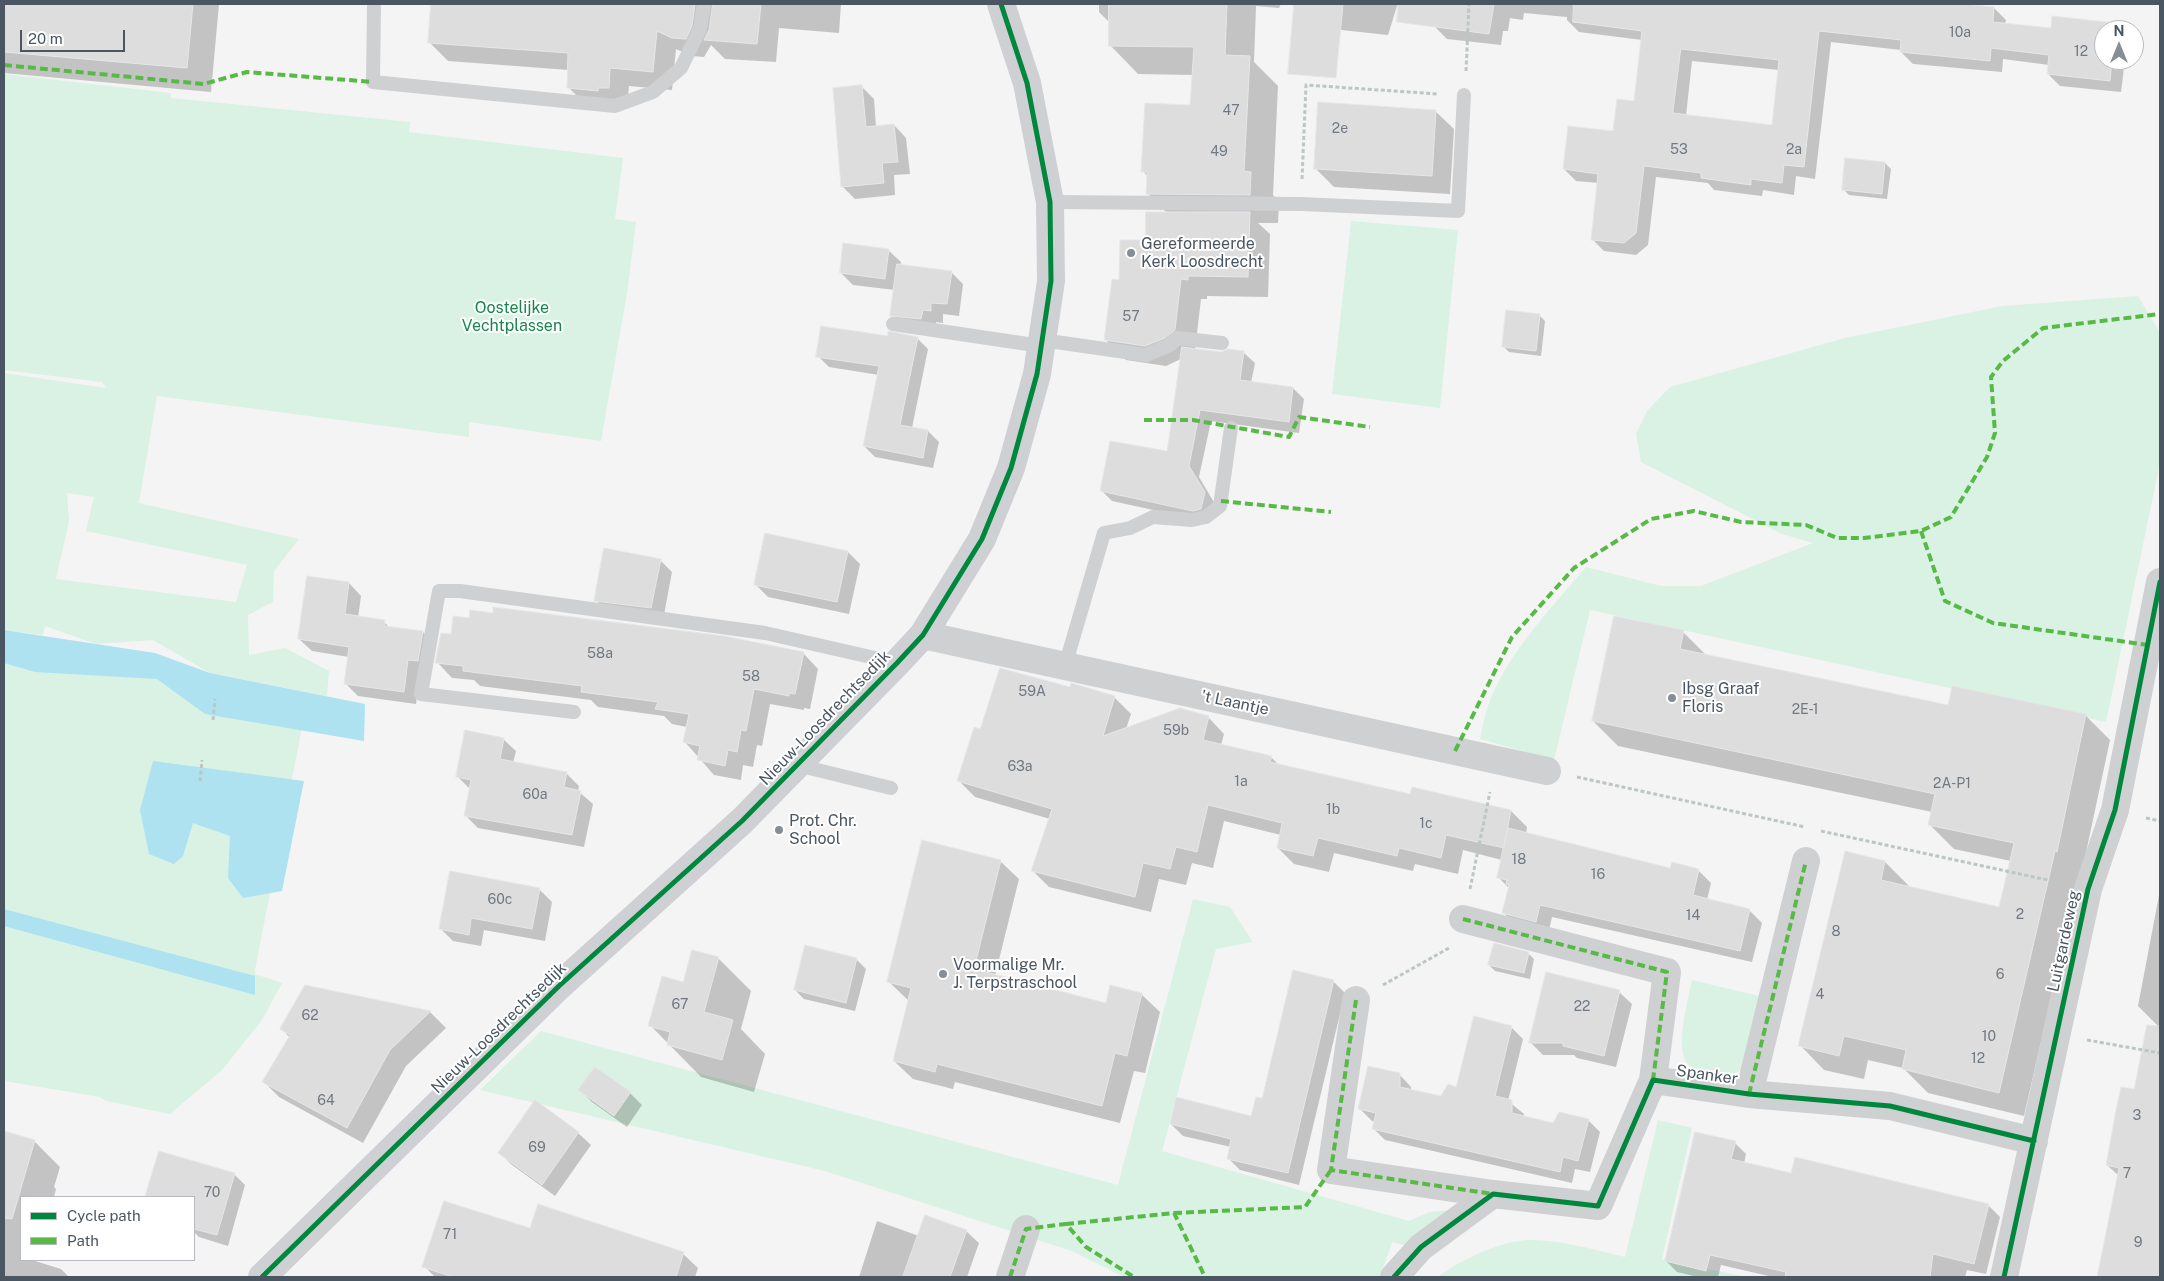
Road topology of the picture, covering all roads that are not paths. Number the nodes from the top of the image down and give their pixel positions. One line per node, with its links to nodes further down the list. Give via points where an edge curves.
1 (374, 4): 2 (lane, via 372,82 615,106 653,92 681,68 700,29)
2 (704, 4)
3 (1001, 4): 5 (street, Nieuw-Loosdrechtsedijk, via 1027,83)
4 (1464, 95): 5 (lane, via 1458,211 1301,204)
5 (1050, 202): 7 (street, Nieuw-Loosdrechtsedijk, via 1051,281)
6 (893, 324): 7 (lane)
7 (1041, 343): 8 (lane, via 1146,356 1170,345 1177,338); 11 (street, Nieuw-Loosdrechtsedijk, via 1037,374 1011,468 982,539)
8 (1222, 343)
9 (1231, 428): 14 (lane, via 1220,506 1206,517 1192,520 1153,517 1130,528 1104,533)
10 (2160, 582): 12 (street, Luitgardeweg)
11 (923, 635): 13 (street, Nieuw-Loosdrechtsedijk); 14 (street, 't Laantje)
12 (2154, 646): 24 (street, Luitgardeweg, via 2114,810 2088,889)
13 (897, 663): 15 (lane, via 765,633 460,591 439,591 421,694); 16 (street, Nieuw-Loosdrechtsedijk)
14 (1065, 666): 17 (street, 't Laantje)
15 (574, 712)
16 (797, 765): 18 (lane); 27 (street, Nieuw-Loosdrechtsedijk, via 742,821 560,986)
17 (1547, 771)
18 (891, 788)
19 (1806, 861): 23 (street, Spanker)
20 (1463, 919): 22 (street, Spanker, via 1667,972)
21 (1356, 1000): 25 (street, Spanker, via 1330,1170)
22 (1653, 1080): 23 (street, Spanker); 25 (street, Spanker, via 1598,1206)
23 (1749, 1094): 24 (street, Spanker, via 1890,1106)
24 (2034, 1141): 30 (street, Luitgardeweg)
25 (1493, 1194): 29 (street, via 1421,1247)
26 (1026, 1229): 28 (street)
27 (262, 1277)
28 (1010, 1277)
29 (1394, 1277)
30 (2004, 1277)

